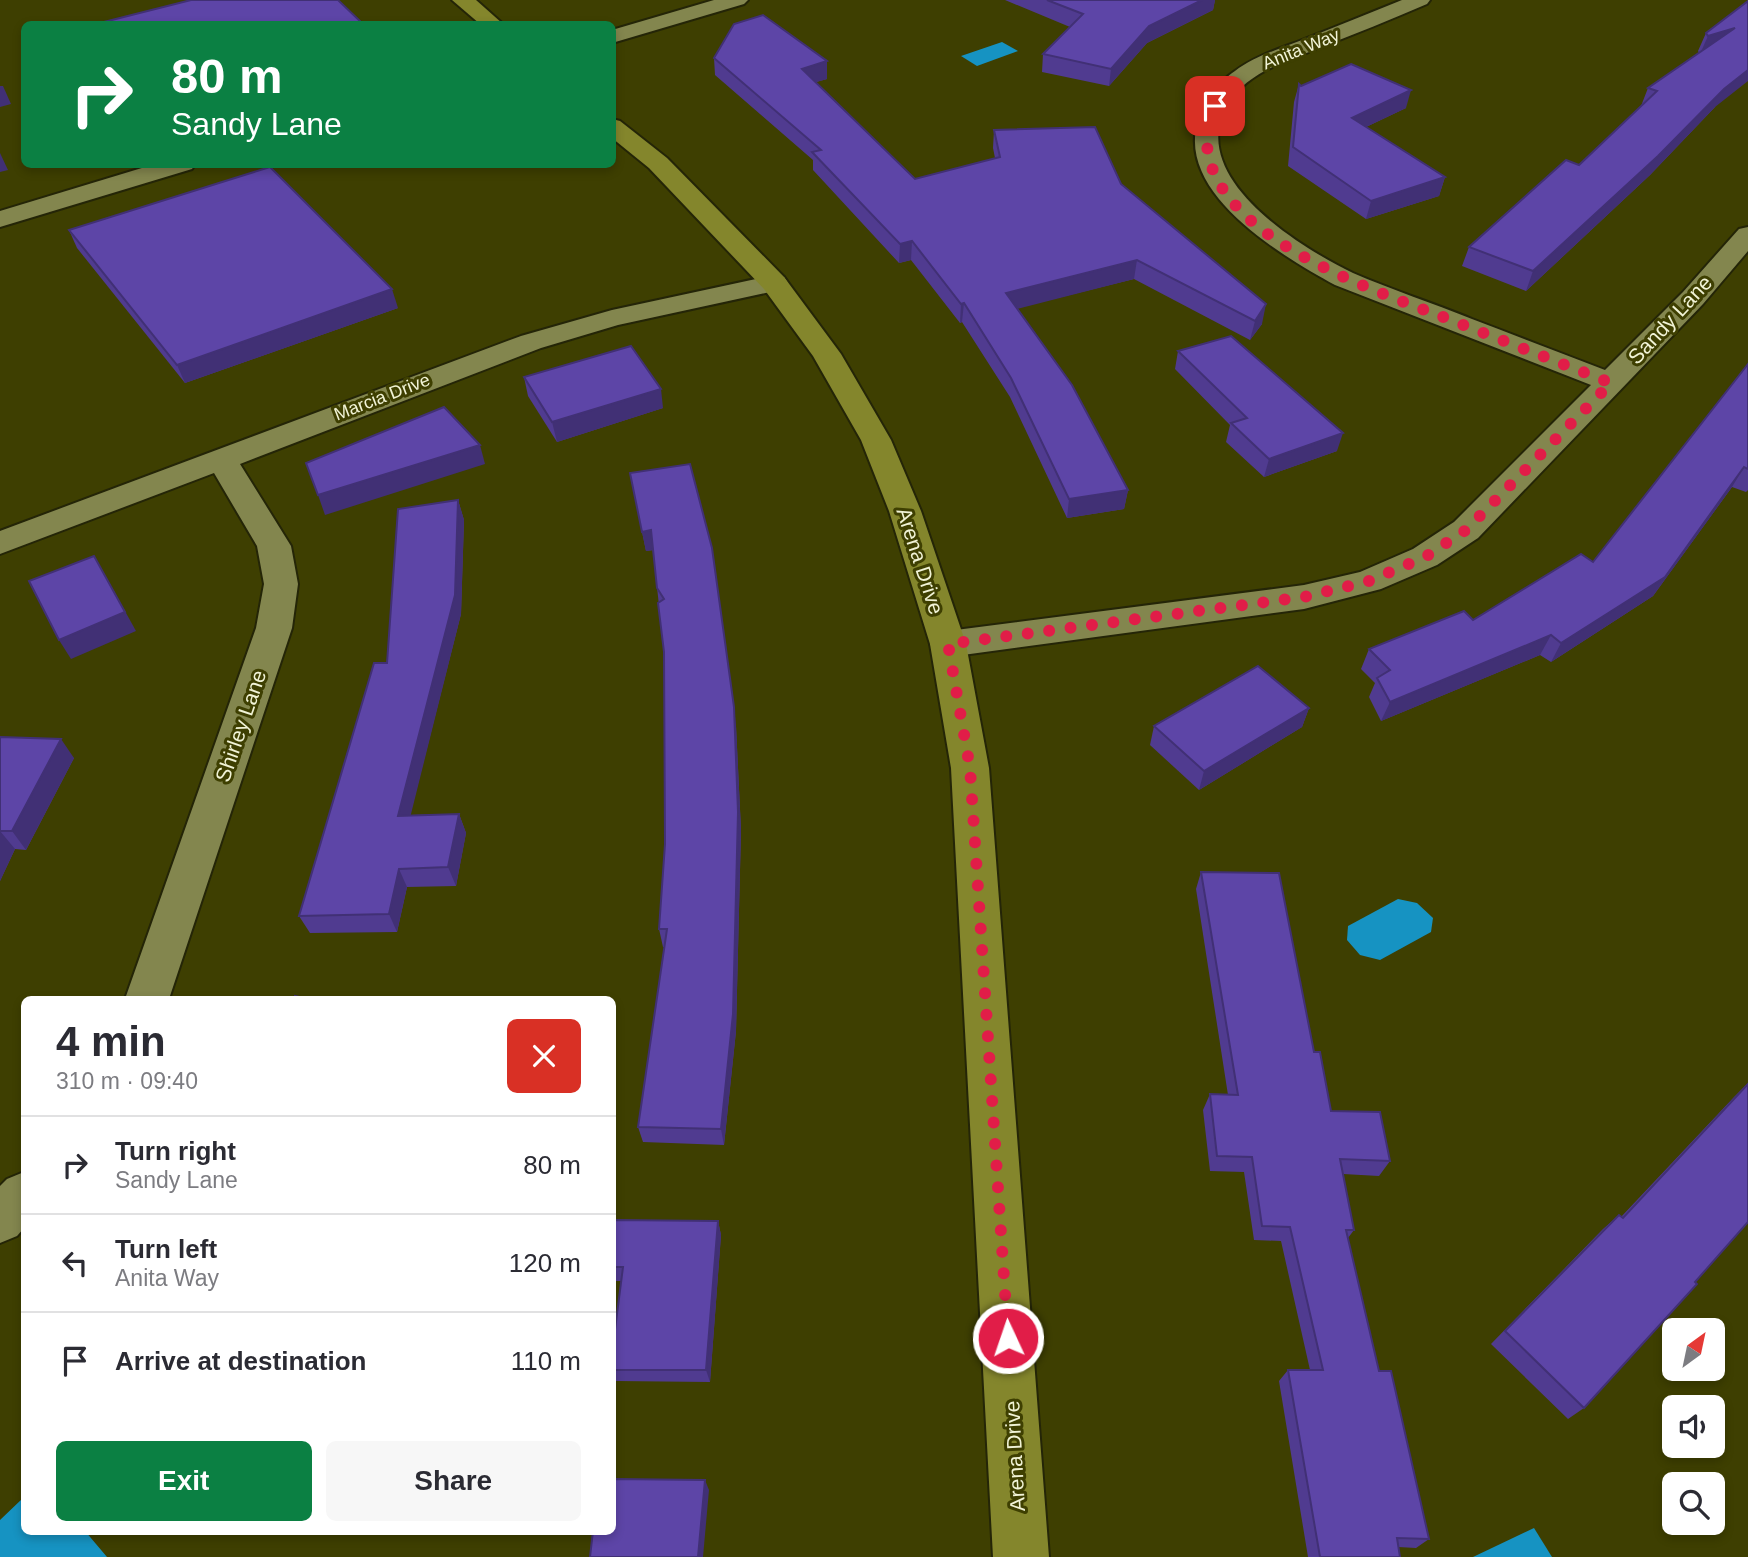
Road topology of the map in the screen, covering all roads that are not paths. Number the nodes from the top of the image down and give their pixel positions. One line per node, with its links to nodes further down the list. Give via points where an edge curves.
1 (463, 0): 4 (main road)
2 (737, 0): 5 (street)
3 (1420, 0): 11 (street, Anita Way, via 1257,66 1231,85 1215,106 1207,129 1208,154 1218,180 1241,210 1275,240 1317,265)
4 (488, 21)
5 (616, 36)
6 (616, 129): 10 (main road, Arena Drive, via 658,163)
7 (170, 168): 8 (street)
8 (0, 219)
9 (1748, 236): 11 (street, Sandy Lane)
10 (774, 283): 12 (street, Marcia Drive, via 612,318 531,342); 14 (main road, Arena Drive, via 827,354 876,440 905,511)
11 (1611, 383): 14 (street, Sandy Lane, via 1466,530 1425,557 1369,581 1304,597)
12 (221, 459): 13 (street, Marcia Drive); 15 (street, Shirley Lane, via 274,546 281,584 274,628)
13 (0, 543)
14 (948, 644): 18 (main road, Arena Drive, via 970,768)
15 (148, 996)
16 (21, 1198): 17 (street)
17 (0, 1219)
18 (1021, 1557)

